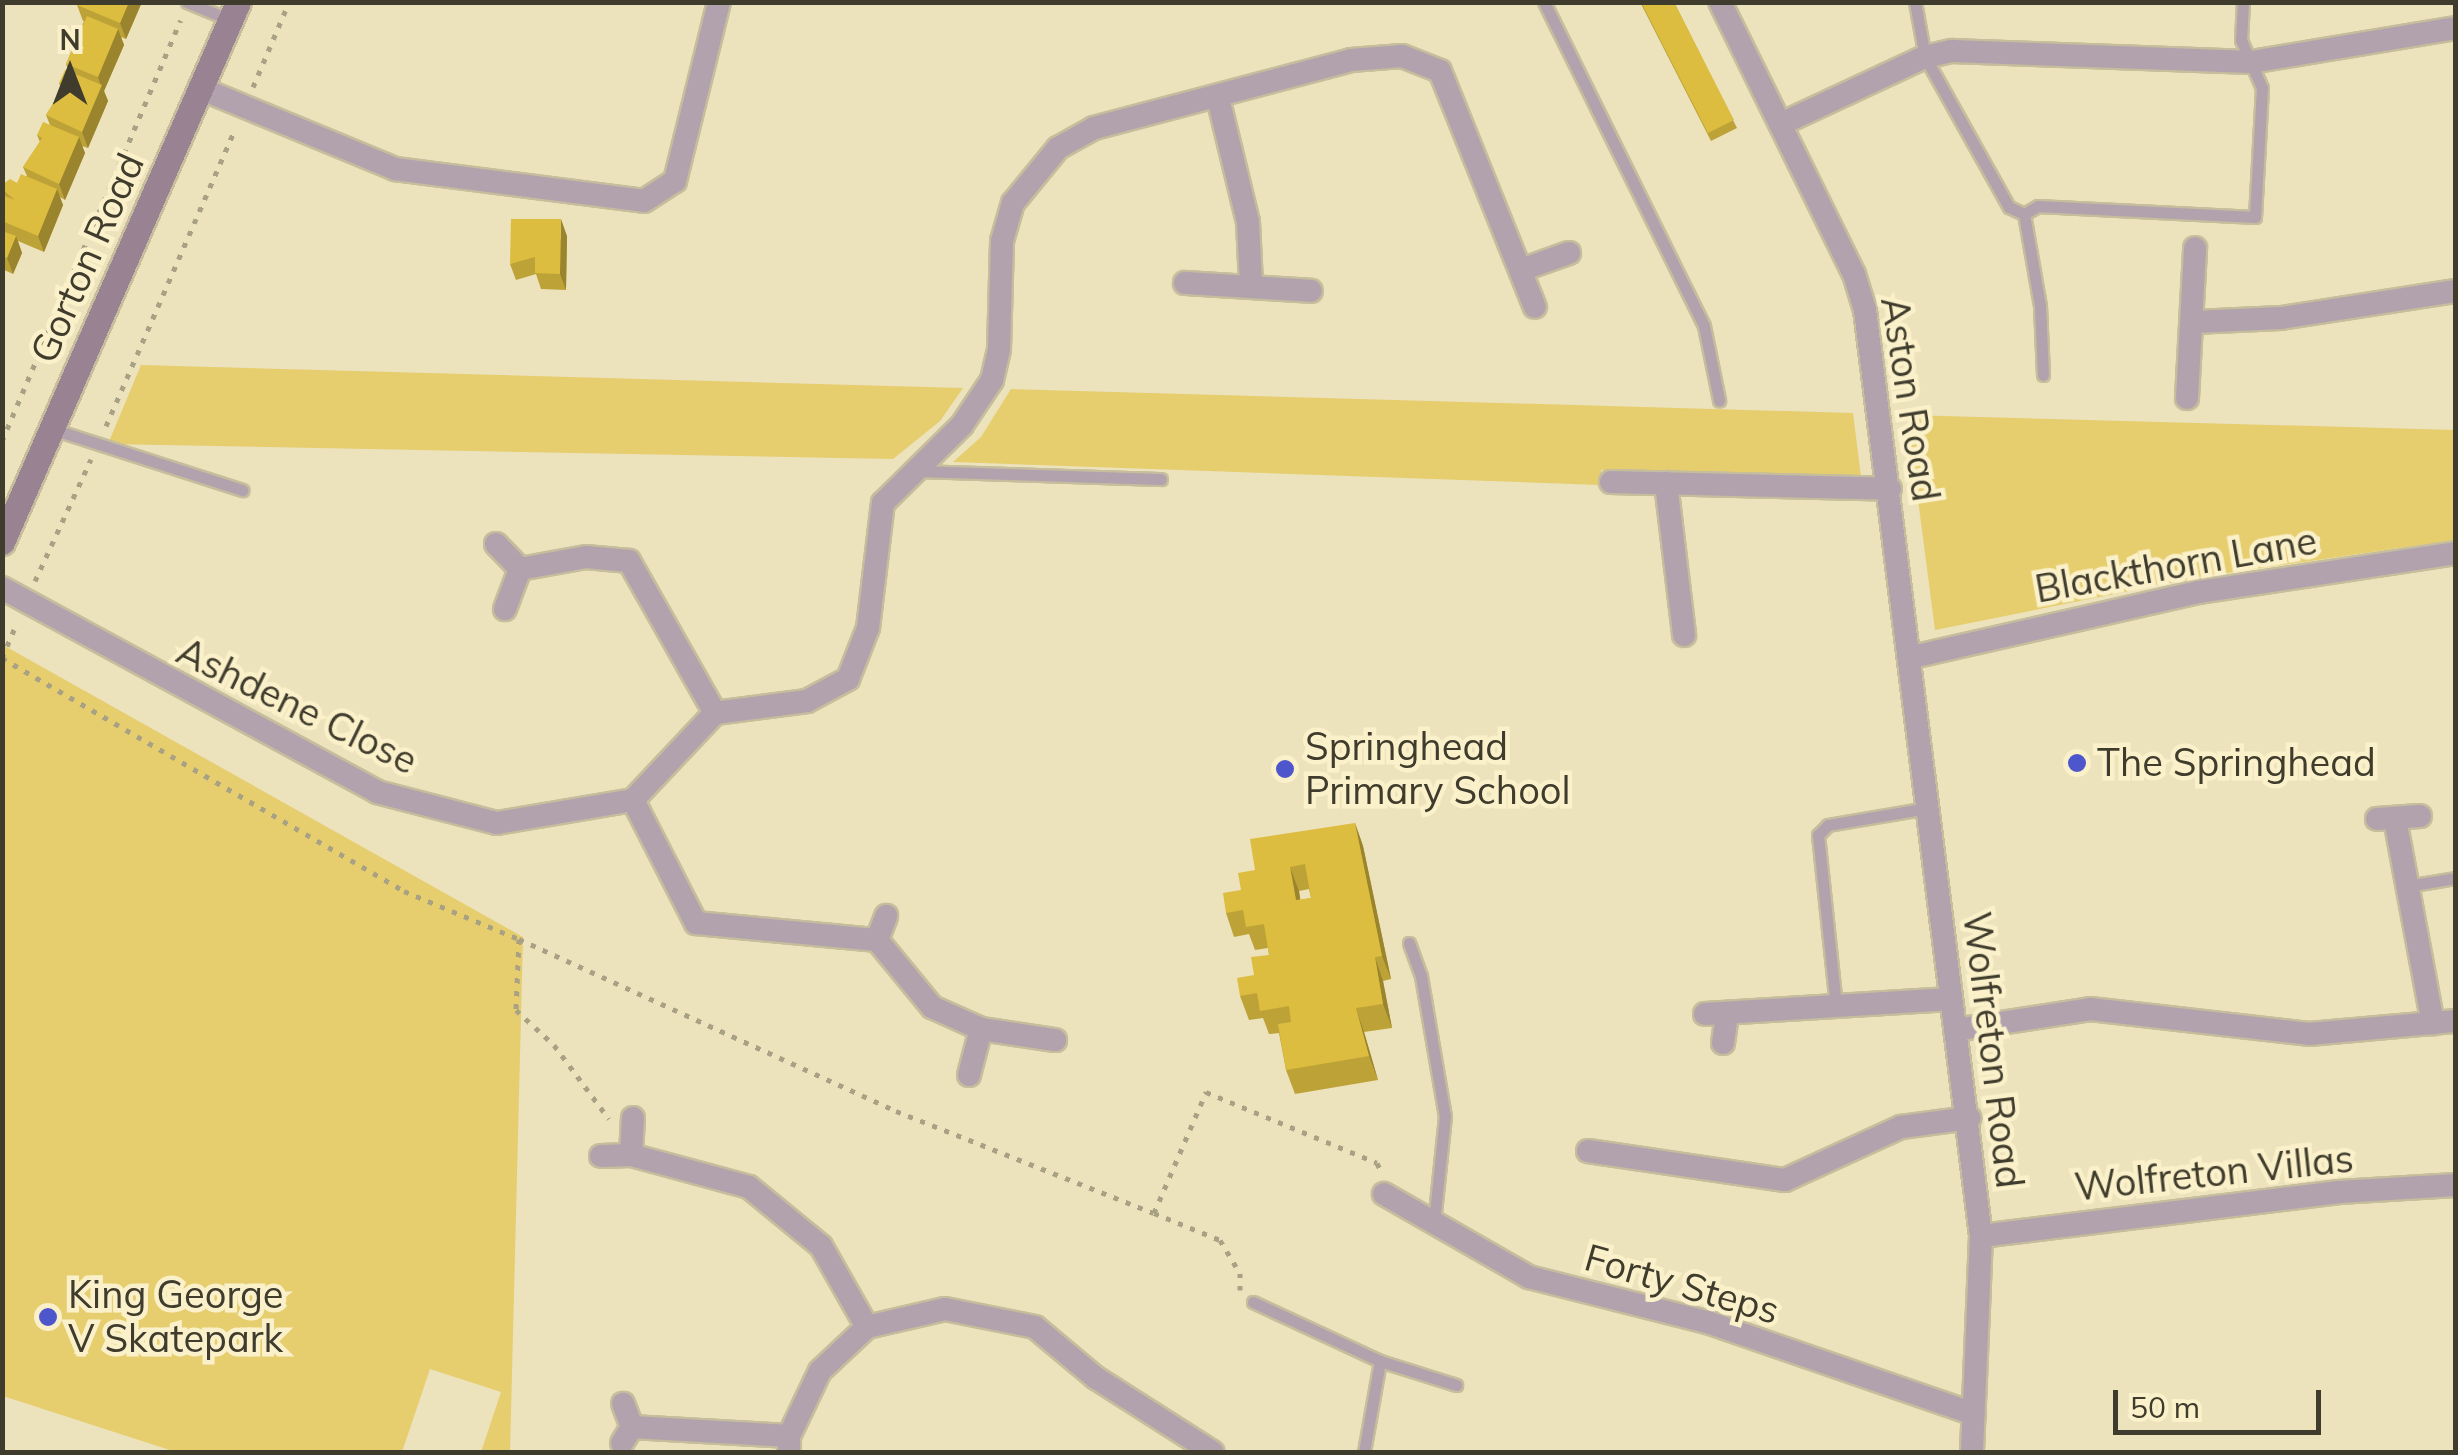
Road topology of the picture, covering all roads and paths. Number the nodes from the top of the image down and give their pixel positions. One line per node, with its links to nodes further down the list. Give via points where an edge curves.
1 (289, 2): 14 (path)
2 (718, 2): 14 (street, via 675,181 644,202 395,169)
3 (1544, 2): 28 (lane, via 1704,326)
4 (1720, 2): 15 (street, Aston Road)
5 (1914, 2): 10 (lane)
6 (2243, 2): 11 (lane, via 2241,40)
7 (188, 3): 8 (lane); 30 (path)
8 (234, 11): 12 (main road, Gorton Road)
9 (2456, 28): 11 (street)
10 (1925, 56): 11 (street, via 1952,50); 15 (street); 16 (lane, via 2009,208)
11 (2251, 62): 16 (lane, via 2262,88 2256,217 2038,206)
12 (202, 89): 14 (street); 29 (main road, Gorton Road)
13 (1218, 98): 19 (street, via 1351,60 1402,56 1440,71); 21 (street, via 1248,222); 32 (street, via 1094,128 1058,148 1031,175 1002,241 992,380 962,425)
14 (246, 106): 31 (path)
15 (1781, 124): 37 (street, Aston Road, via 1854,274)
16 (2024, 214): 26 (lane, via 2040,306)
17 (2196, 248): 25 (street)
18 (1569, 253): 19 (street)
19 (1521, 270): 24 (street)
20 (1185, 283): 21 (street)
21 (1251, 283): 22 (street)
22 (1311, 291)
23 (2456, 291): 25 (street, via 2281,318)
24 (1536, 307)
25 (2194, 322): 27 (street)
26 (2043, 375)
27 (2187, 398)
28 (1719, 400)
29 (52, 429): 31 (lane); 38 (main road, Gorton Road)
30 (2, 441)
31 (98, 444): 36 (lane); 43 (path)
32 (912, 471): 33 (lane); 48 (street, via 883,503 877,522 868,628 848,679 807,700)
33 (1160, 479)
34 (1611, 482): 35 (street)
35 (1666, 484): 37 (street); 45 (street)
36 (242, 490)
37 (1890, 490): 46 (street, Aston Road)
38 (2, 542)
39 (496, 544): 41 (street)
40 (2456, 553): 46 (street, Blackthorn Lane, via 2199,592)
41 (520, 569): 44 (street); 48 (street, via 586,558 629,561)
42 (2, 588): 43 (street, Ashdene Close)
43 (26, 602): 47 (path); 49 (street, Ashdene Close, via 376,792 497,823)
44 (505, 609)
45 (1684, 635)
46 (1912, 657): 50 (street, Wolfreton Road)
47 (2, 658): 55 (path, via 404,891)
48 (714, 712): 49 (street)
49 (633, 800): 56 (street, via 696,923)
50 (1927, 808): 58 (street, Wolfreton Road); 59 (lane, via 1828,825 1818,835)
51 (2420, 816): 53 (street, via 2386,819)
52 (2456, 878): 53 (lane)
53 (2407, 886): 60 (street)
54 (886, 916): 56 (street)
55 (519, 939): 67 (path, via 516,1010 554,1045 604,1116); 72 (path, via 896,1111)
56 (877, 940): 61 (street, via 932,1007)
57 (1409, 943): 73 (lane, via 1421,976 1445,1116)
58 (1952, 999): 59 (street); 62 (street, Wolfreton Road)
59 (1836, 1006): 64 (street, via 1716,1013)
60 (2444, 1023): 62 (street, via 2309,1034 2090,1009)
61 (982, 1030): 63 (street); 65 (street)
62 (1955, 1030): 66 (street, Wolfreton Road)
63 (1054, 1040)
64 (1723, 1043)
65 (970, 1075)
66 (1969, 1118): 68 (street, via 1900,1127 1786,1180); 74 (street, Wolfreton Road)
67 (632, 1136): 69 (street); 76 (street, via 749,1187 821,1246)
68 (1588, 1151)
69 (602, 1156)
70 (2456, 1186): 74 (street, Wolfreton Villas, via 2340,1192)
71 (1390, 1197): 72 (path, via 1377,1163 1206,1092); 73 (street, Forty Steps)
72 (1154, 1214): 75 (path, via 1220,1240 1240,1273 1240,1292)
73 (1434, 1222): 80 (street, Forty Steps, via 1529,1277 1707,1322)
74 (1981, 1236): 80 (street, Wolfreton Road)
75 (1253, 1302): 77 (lane)
76 (867, 1327): 81 (street, via 820,1371); 82 (street, via 945,1309 1035,1327 1112,1389)
77 (1380, 1361): 78 (lane); 83 (lane)
78 (1456, 1386)
79 (623, 1404): 81 (street, via 627,1435)
80 (1974, 1414): 84 (street, Wolfreton Road)
81 (789, 1444)
82 (1212, 1452)
83 (1364, 1452)
84 (1972, 1452)

